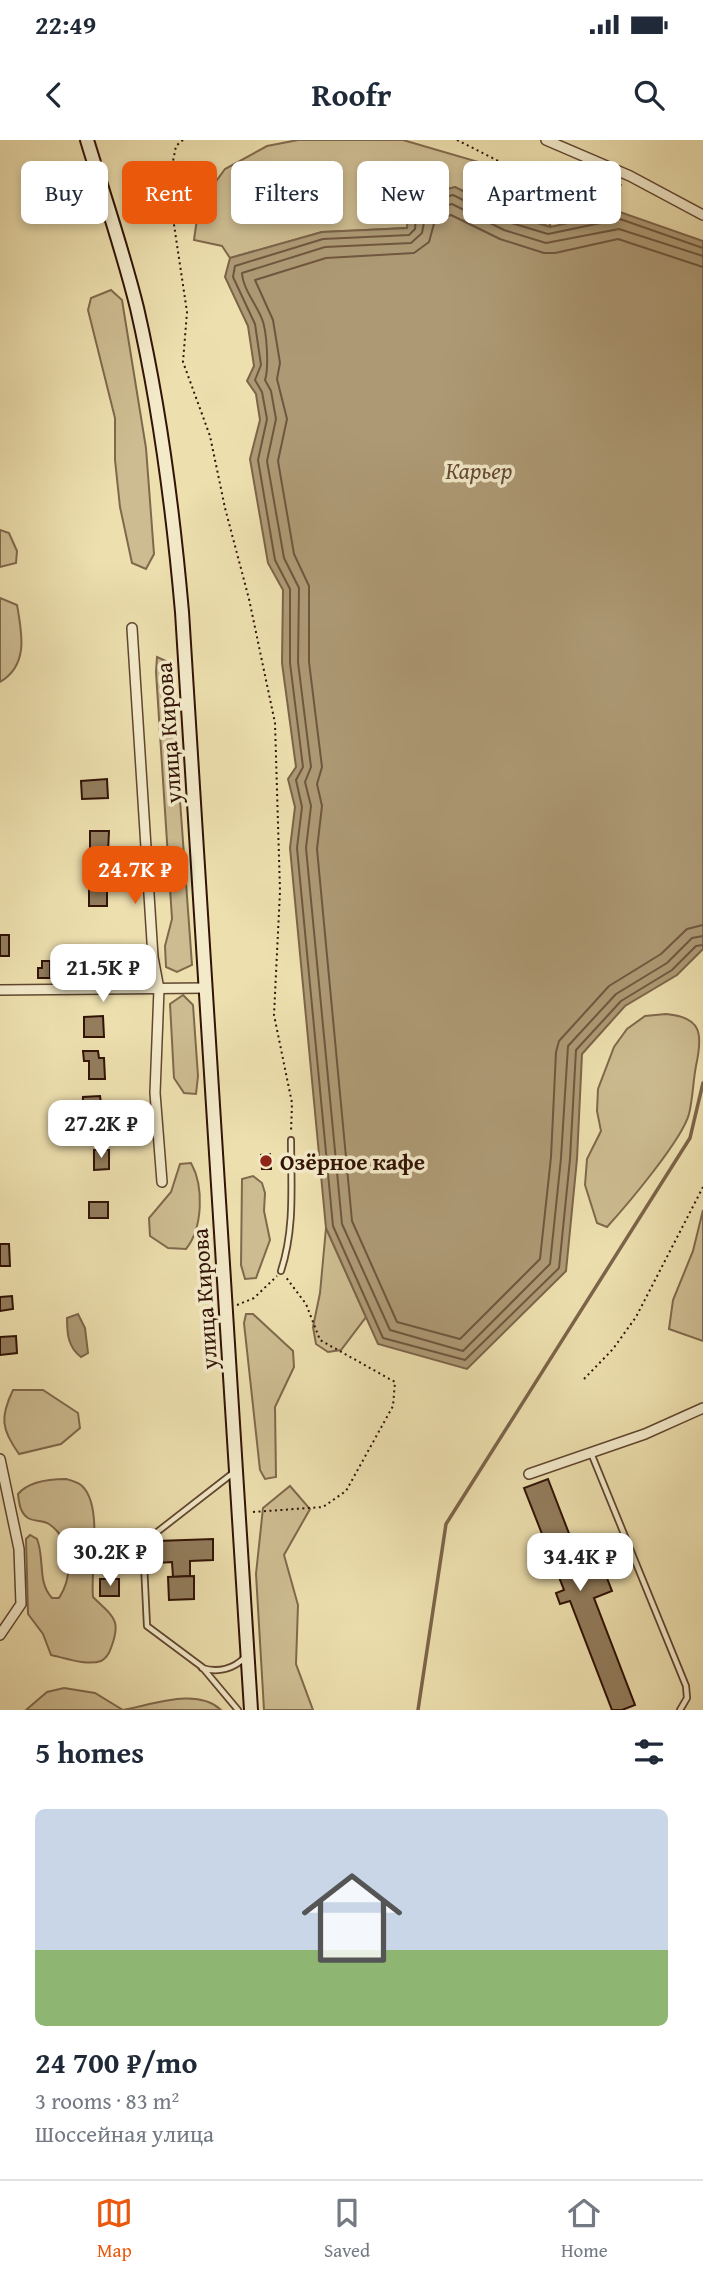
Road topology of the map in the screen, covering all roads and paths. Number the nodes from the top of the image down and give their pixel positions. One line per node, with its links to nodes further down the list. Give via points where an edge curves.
1 (87, 140): 10 (main road, улица Кирова, via 137,308 166,469 182,612)
2 (174, 140): 6 (path)
3 (183, 140): 6 (path)
4 (457, 140): 7 (path, via 530,177 589,192)
5 (547, 140): 7 (street)
6 (176, 146): 13 (path, via 173,218 187,312 183,362 210,436 275,723 280,891 274,1015 292,1102)
7 (639, 181): 8 (street)
8 (703, 215)
9 (132, 628): 11 (street, via 152,943)
10 (206, 988): 11 (street); 17 (main road, улица Кирова)
11 (159, 989): 12 (street); 14 (street, via 155,1093)
12 (0, 990)
13 (291, 1140): 16 (lane, via 292,1225)
14 (162, 1182)
15 (703, 1187): 18 (path, via 636,1317)
16 (281, 1271): 17 (path, via 254,1298); 24 (path, via 306,1304 320,1339 395,1382 393,1406 346,1491 323,1507)
17 (226, 1310): 22 (main road, улица Кирова)
18 (584, 1379)
19 (703, 1408): 20 (street)
20 (591, 1453): 23 (street); 30 (lane, via 686,1686 687,1698)
21 (0, 1459): 25 (street, via 19,1549 21,1604)
22 (236, 1470): 24 (main road, улица Кирова); 27 (lane, via 144,1543 147,1626)
23 (529, 1474)
24 (239, 1513): 26 (main road, улица Кирова)
25 (0, 1635)
26 (247, 1654): 27 (lane, via 232,1667); 29 (main road, улица Кирова)
27 (202, 1667): 28 (lane)
28 (239, 1710)
29 (250, 1710)
30 (680, 1710)

